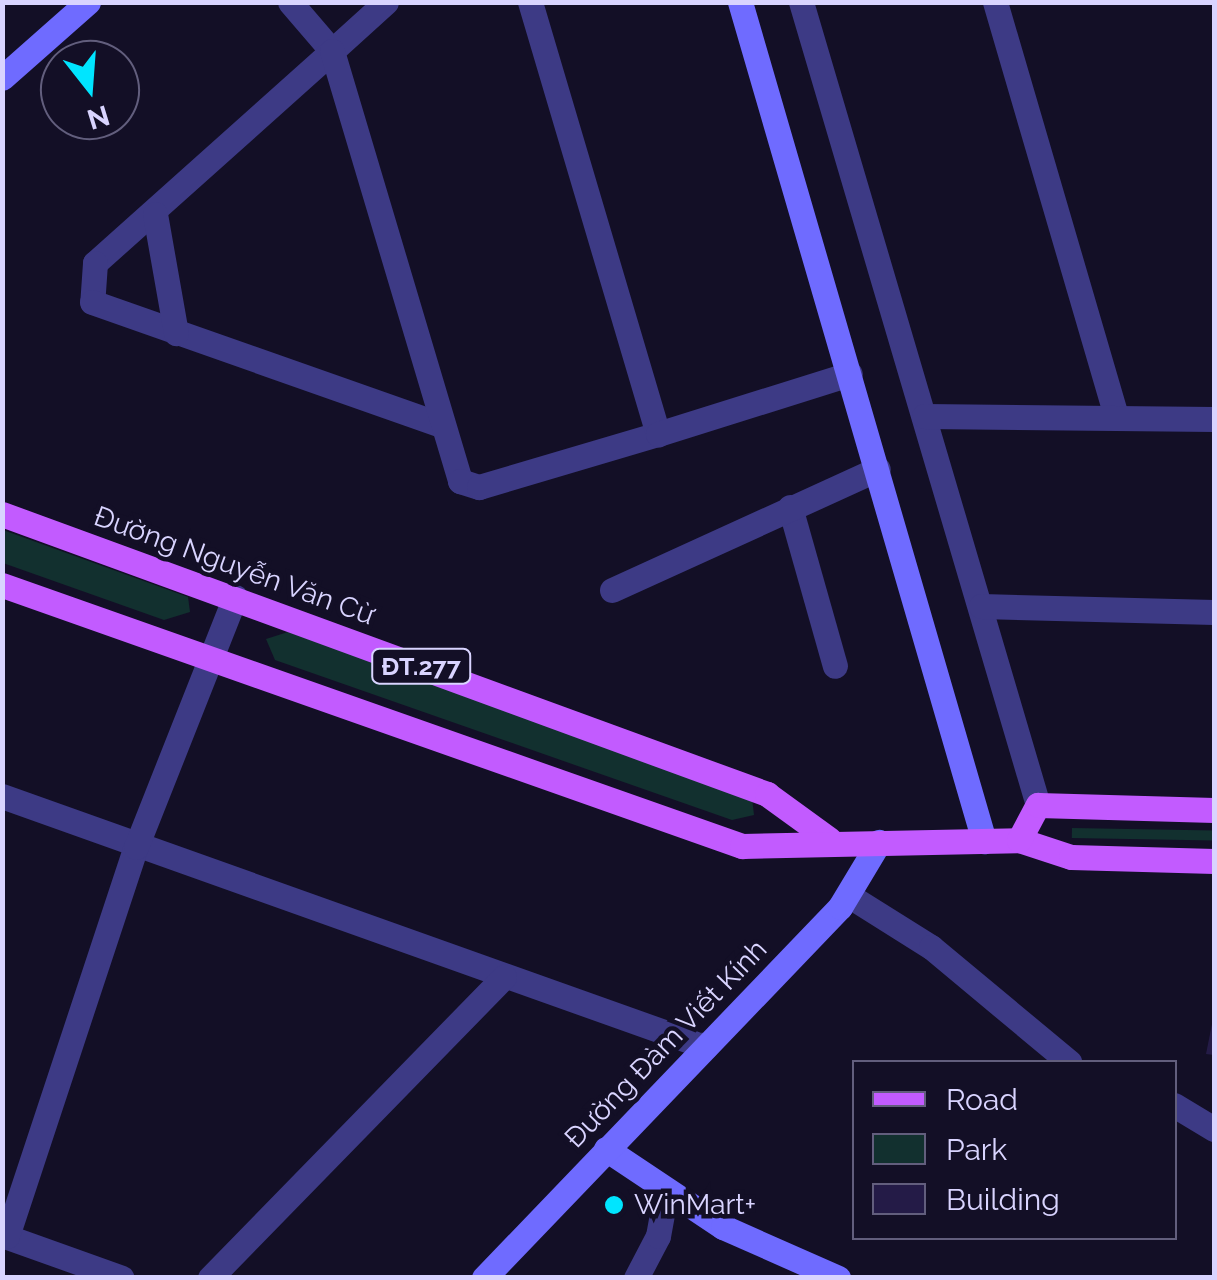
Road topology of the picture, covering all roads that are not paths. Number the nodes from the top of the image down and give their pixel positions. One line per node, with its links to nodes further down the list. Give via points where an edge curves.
1 (88, 2): 9 (street)
2 (290, 2): 8 (street)
3 (386, 2): 8 (street)
4 (530, 2): 17 (street)
5 (740, 2): 12 (street)
6 (801, 2): 13 (street)
7 (996, 2): 14 (street)
8 (332, 51): 10 (street); 16 (street)
9 (2, 78)
10 (155, 214): 11 (street); 11 (street, via 95,263 89,293 99,308)
11 (176, 333): 16 (street)
12 (850, 374): 17 (street); 18 (street)
13 (924, 416): 14 (street); 24 (street)
14 (1116, 416): 15 (street)
15 (1214, 419)
16 (442, 425): 17 (street, via 470,488)
17 (658, 434)
18 (878, 469): 19 (street); 33 (street)
19 (790, 507): 22 (street); 27 (street)
20 (2, 514): 23 (main road, Đường Nguyễn Văn Cừ / ĐT.277)
21 (2, 585): 26 (main road, ĐT.277)
22 (612, 590)
23 (235, 597): 26 (street); 31 (main road, Đường Nguyễn Văn Cừ / ĐT.277, via 767,794)
24 (981, 606): 25 (street); 29 (street)
25 (1214, 612)
26 (214, 656): 31 (main road, ĐT.277, via 742,846); 35 (street)
27 (834, 666)
28 (2, 796): 35 (street)
29 (1038, 806): 30 (main road); 32 (main road)
30 (1214, 810)
31 (829, 839): 34 (main road, ĐT.277)
32 (1019, 840): 33 (main road, ĐT.277); 36 (main road, ĐT.277, via 1072,857)
33 (984, 841): 34 (main road, ĐT.277)
34 (879, 842): 37 (street, Đường Đàm Viết Kính)
35 (136, 847): 38 (street); 45 (street)
36 (1214, 861)
37 (848, 894): 39 (street, Đường Đàm Viết Kính); 40 (street, via 931,947)
38 (504, 977): 39 (street); 49 (street)
39 (706, 1047): 43 (street, Đường Đàm Viết Kính)
40 (1067, 1060)
41 (1177, 1107): 42 (street)
42 (1214, 1129)
43 (606, 1148): 44 (street); 50 (street, Đường Đàm Viết Kính)
44 (666, 1192): 47 (street); 51 (street, via 658,1236)
45 (5, 1235): 46 (street)
46 (88, 1272): 48 (street)
47 (837, 1277)
48 (122, 1278)
49 (210, 1278)
50 (484, 1278)
51 (636, 1278)

